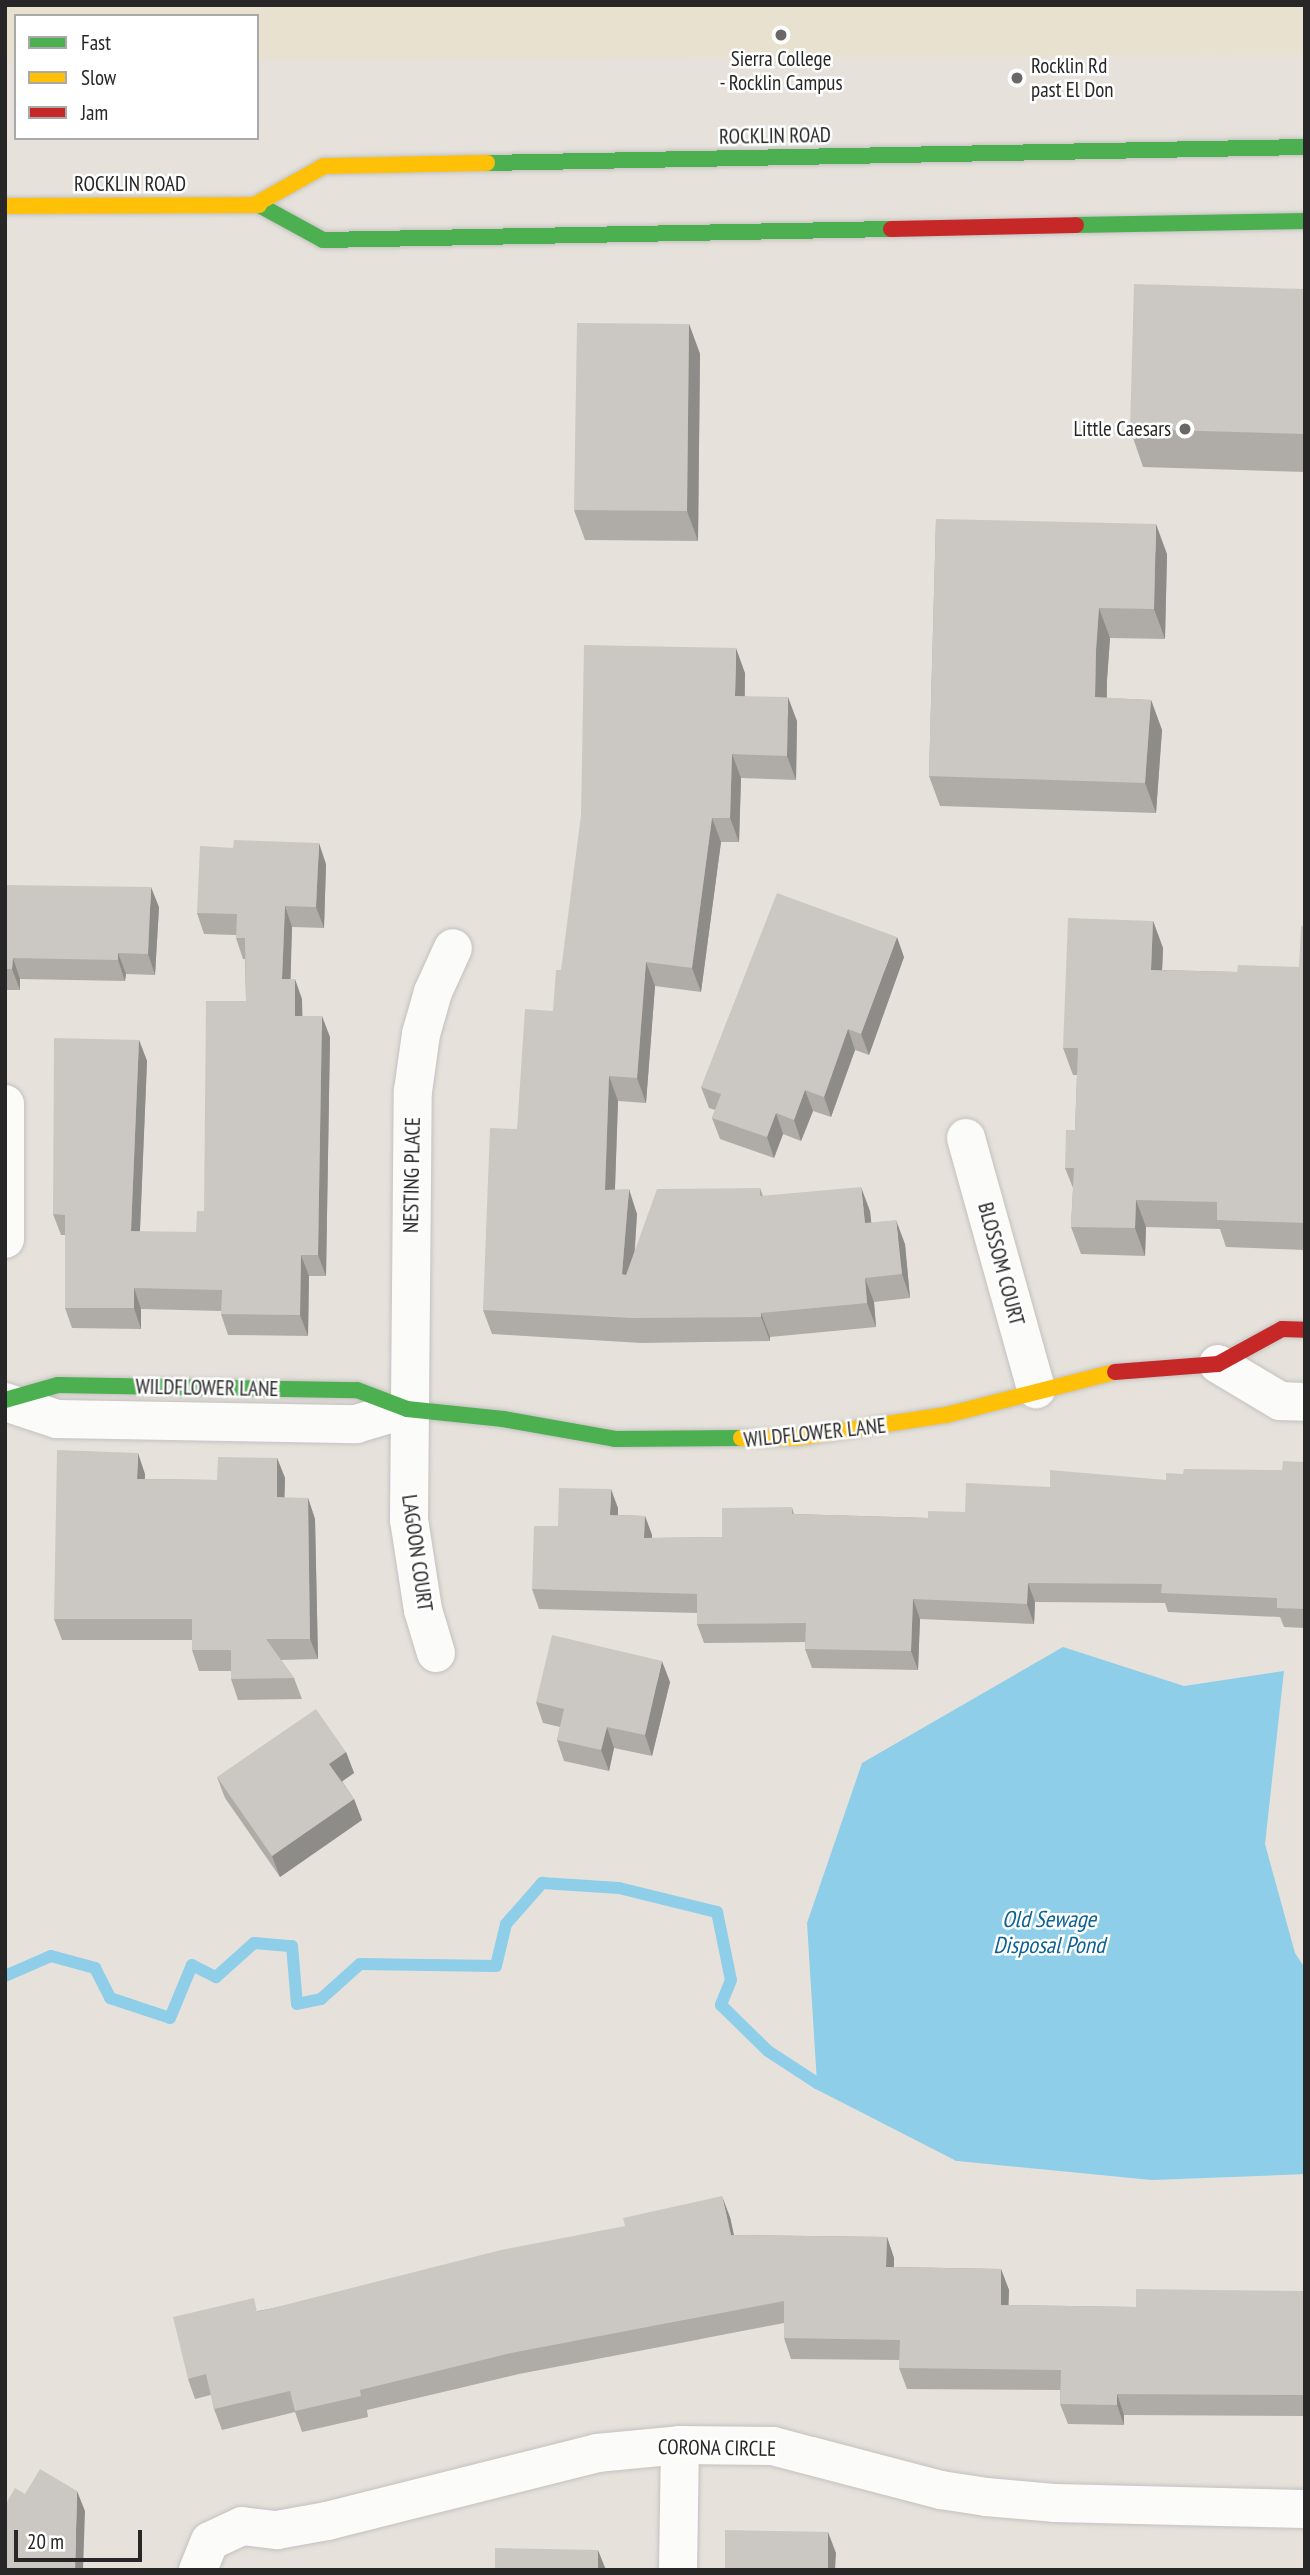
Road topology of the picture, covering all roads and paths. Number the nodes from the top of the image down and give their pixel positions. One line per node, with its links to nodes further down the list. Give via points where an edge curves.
1 (1305, 147): 2 (main road, ROCKLIN ROAD, via 324,166)
2 (256, 204): 3 (main road, ROCKLIN ROAD); 4 (main road, ROCKLIN ROAD, via 323,240)
3 (5, 206)
4 (1305, 221)
5 (453, 948): 14 (street, NESTING PLACE, via 424,1024 413,1091)
6 (5, 1104): 8 (street)
7 (966, 1138): 11 (street, BLOSSOM COURT)
8 (5, 1239)
9 (1305, 1329): 10 (main road, WILDFLOWER LANE, via 1282,1329)
10 (1218, 1364): 11 (main road, WILDFLOWER LANE, via 1103,1373); 13 (street, via 1280,1401)
11 (1036, 1389): 14 (main road, WILDFLOWER LANE, via 946,1415 864,1431 717,1441 615,1439 503,1419)
12 (5, 1401): 14 (street, WILDFLOWER LANE, via 57,1419 135,1403 261,1406 356,1424)
13 (1305, 1402)
14 (407, 1409): 15 (street, LAGOON COURT, via 409,1520 423,1610)
15 (436, 1653)
16 (680, 2445): 17 (street, CORONA CIRCLE, via 773,2446 941,2490 986,2497); 18 (street, CORONA CIRCLE, via 597,2453 327,2521 277,2530 242,2526 210,2541); 19 (street)
17 (1305, 2509)
18 (198, 2570)
19 (678, 2570)

